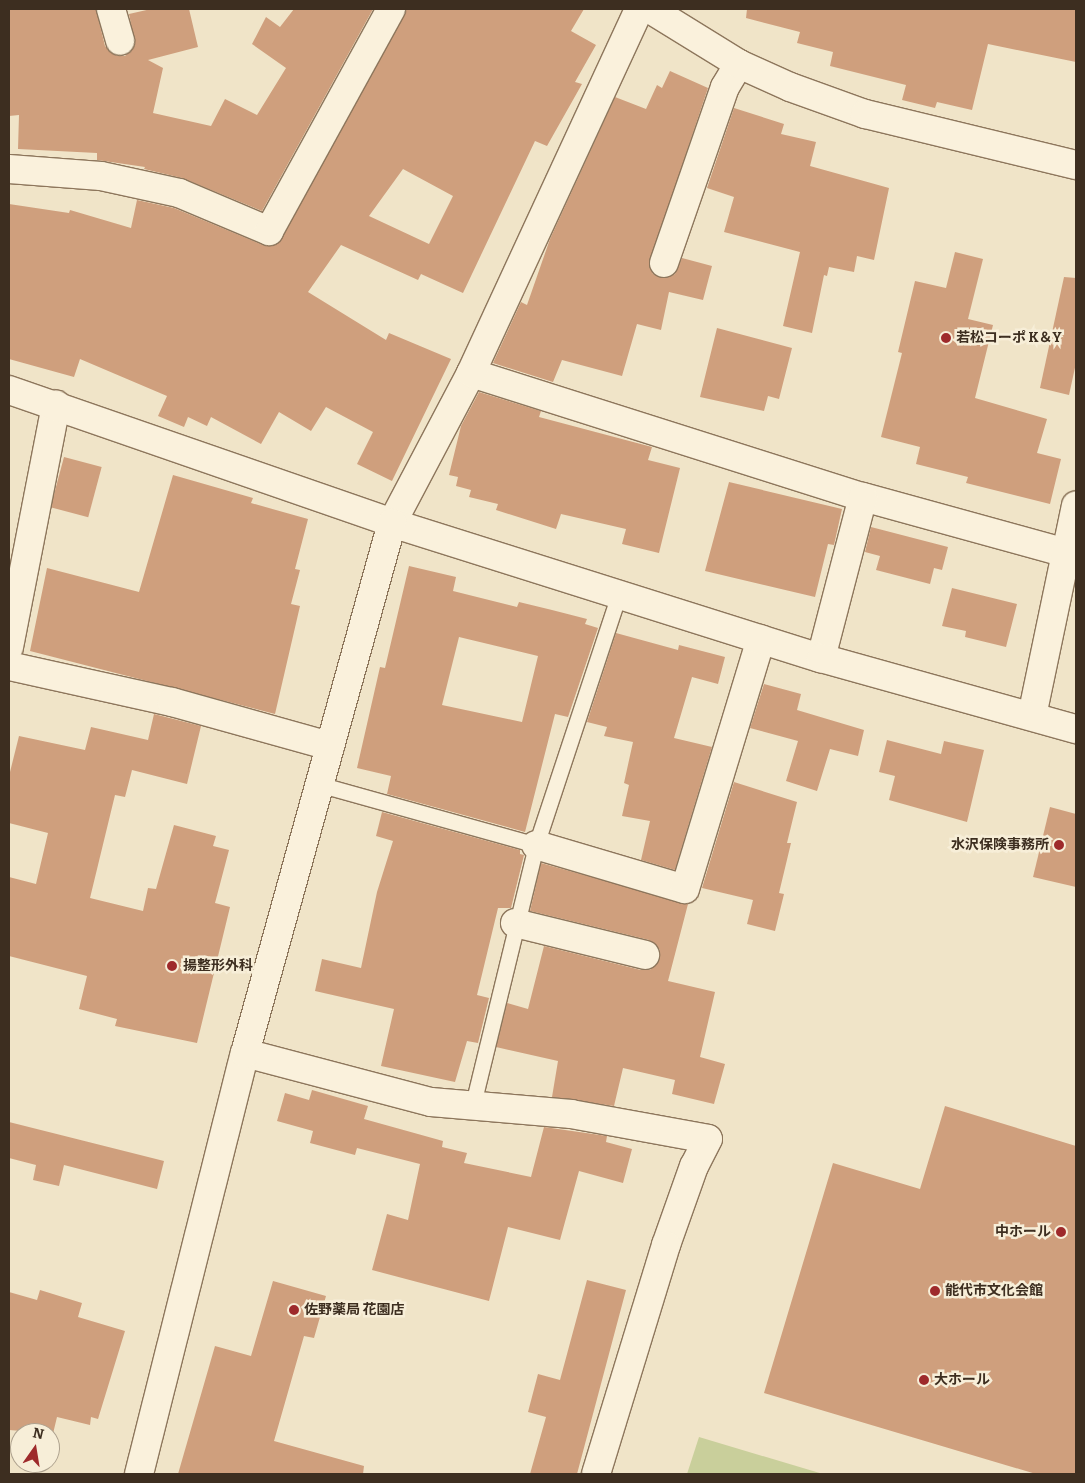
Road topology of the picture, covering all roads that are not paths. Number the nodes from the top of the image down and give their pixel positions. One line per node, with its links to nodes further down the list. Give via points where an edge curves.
1 (111, 9): 5 (street)
2 (391, 9): 8 (street, via 269,231 179,193 101,176)
3 (639, 9): 10 (street)
4 (650, 9): 6 (street)
5 (120, 42)
6 (739, 64): 7 (street, via 790,87 865,114); 9 (street, via 725,87)
7 (1076, 165)
8 (9, 169)
9 (664, 263)
10 (471, 372): 13 (street); 15 (street)
11 (9, 390): 12 (street)
12 (56, 405): 15 (street); 19 (street)
13 (863, 498): 16 (street); 20 (street)
14 (1076, 506): 16 (street)
15 (392, 523): 17 (street); 24 (street)
16 (1066, 553): 22 (street)
17 (619, 594): 18 (street); 26 (lane)
18 (761, 639): 20 (street); 26 (street, via 685,889)
19 (9, 647)
20 (822, 658): 22 (street)
21 (9, 666): 24 (street, via 172,702)
22 (1032, 716): 23 (street)
23 (1076, 729)
24 (330, 746): 25 (street)
25 (318, 784): 26 (lane); 29 (street)
26 (536, 845): 27 (lane)
27 (515, 923): 28 (street); 30 (lane)
28 (645, 955)
29 (245, 1053): 30 (street, via 431,1102); 31 (street)
30 (472, 1104): 32 (street, via 571,1114 708,1138 694,1166 666,1246)
31 (139, 1474)
32 (596, 1474)

